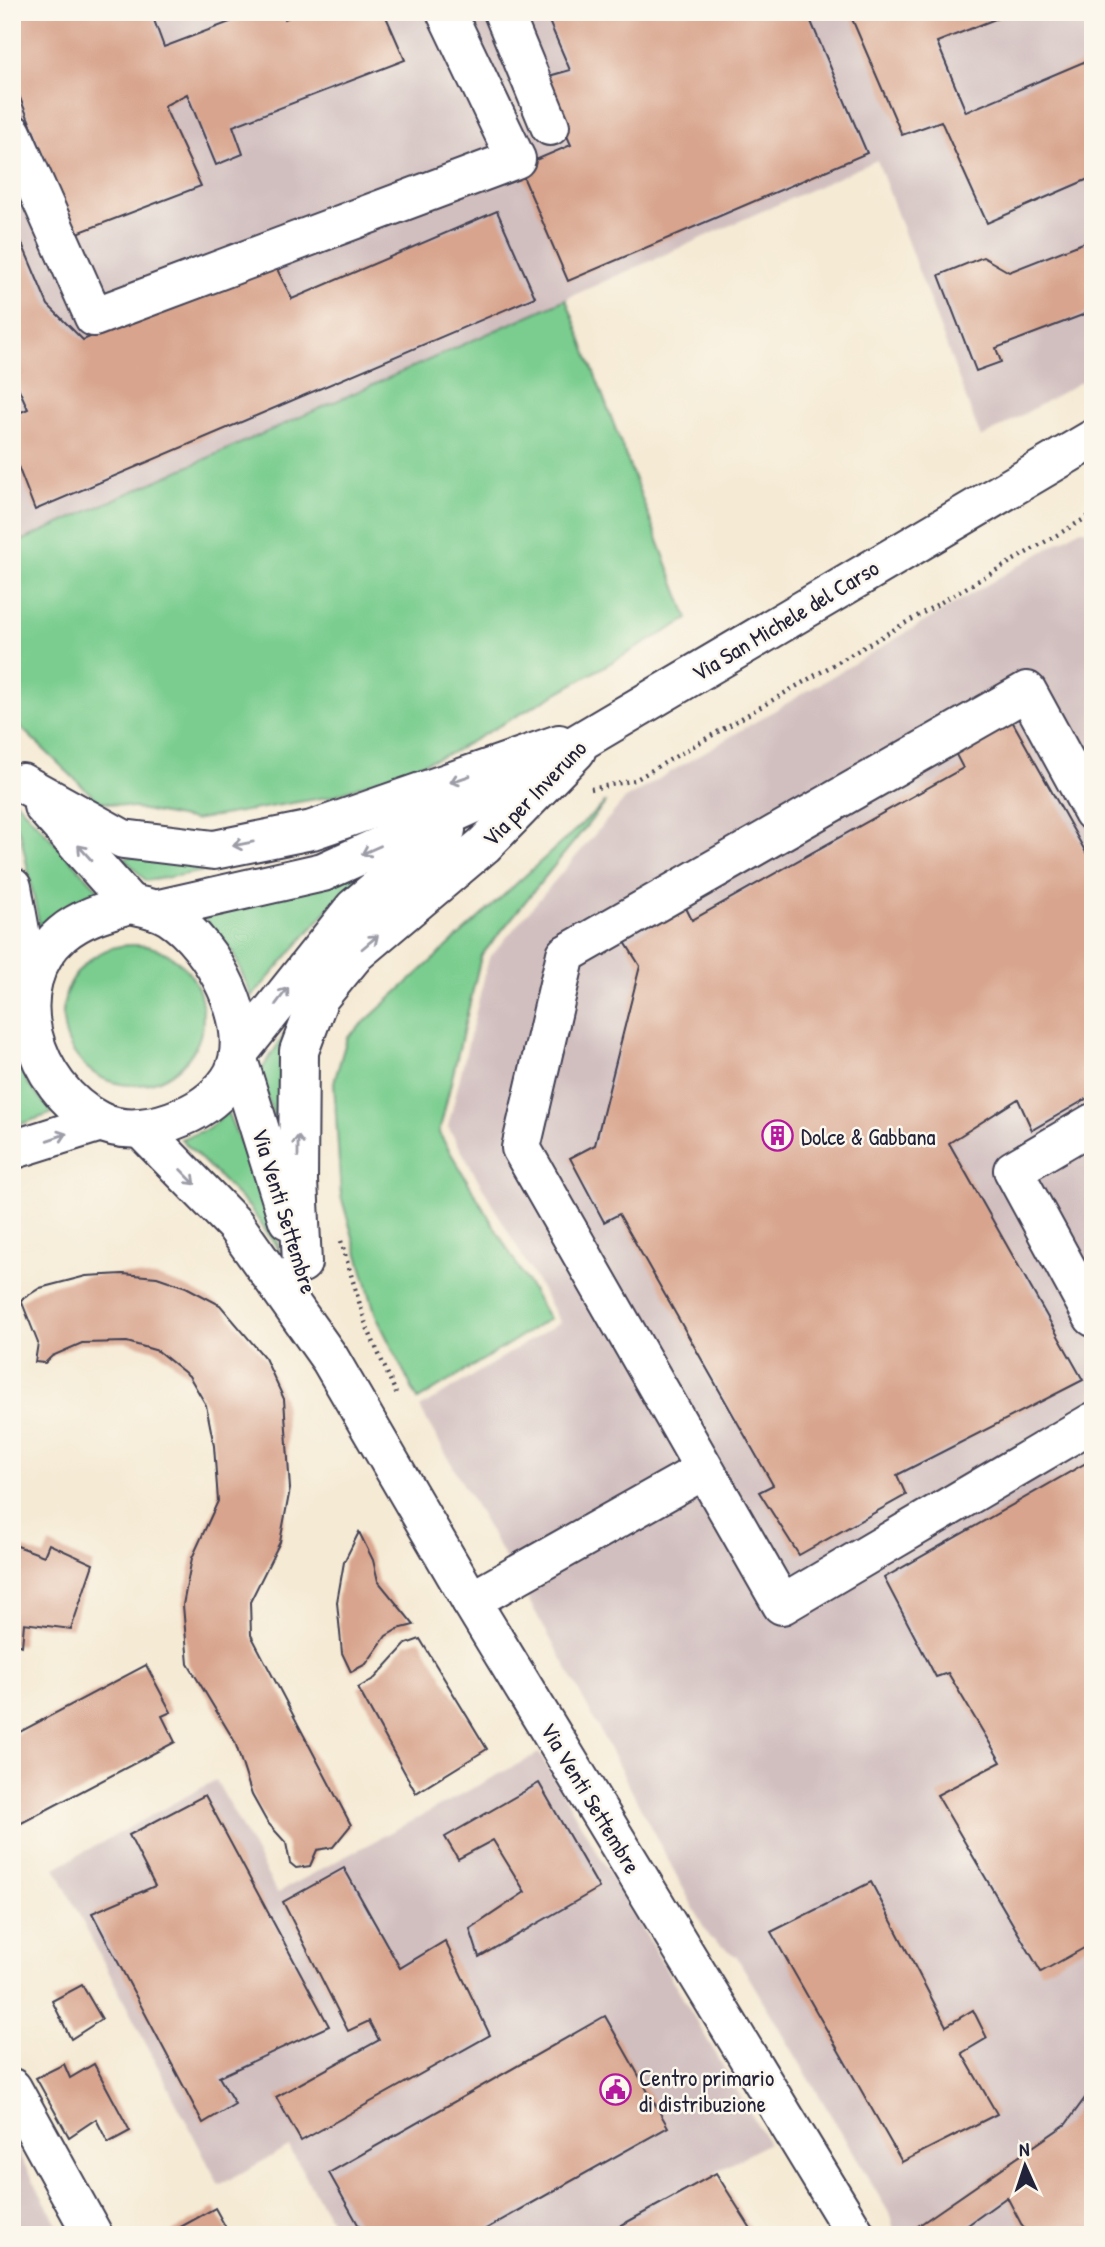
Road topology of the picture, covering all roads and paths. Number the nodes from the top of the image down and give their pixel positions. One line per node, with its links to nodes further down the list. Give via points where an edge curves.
1 (446, 12): 4 (street, via 516,159 94,317)
2 (503, 12): 3 (street)
3 (550, 126)
4 (12, 133)
5 (1093, 439): 7 (street, Via San Michele del Carso)
6 (1093, 514): 9 (path, via 635,780)
7 (594, 732): 8 (street, Via per Inveruno, one-way to 8, via 312,830 214,850 123,839); 10 (street, Via San Michele del Carso); 20 (street, Via per Inveruno, one-way to 7, via 299,1051 318,998 356,953 484,845)
8 (17, 778): 13 (street, one-way to 8)
9 (580, 791)
10 (478, 802): 13 (street, Via per Inveruno, one-way to 13, via 323,872); 15 (street, Via per Inveruno, one-way to 10, via 354,908)
11 (1093, 812): 24 (street, via 1027,691 566,954 521,1148)
12 (12, 887): 14 (street)
13 (142, 907): 14 (street, via 84,918 62,934 47,951); 15 (street, via 172,918 200,947 231,995 240,1027)
14 (24, 997): 16 (street, via 35,1047 46,1069 70,1101)
15 (240, 1056): 18 (street, via 228,1083 200,1110 160,1126); 20 (street, Via Venti Settembre)
16 (101, 1122): 18 (street); 19 (street, one-way to 16)
17 (1093, 1124): 21 (street, via 1013,1170)
18 (140, 1128): 22 (street, Via Venti Settembre, one-way to 22, via 235,1225)
19 (12, 1150)
20 (302, 1263): 22 (street, Via Venti Settembre)
21 (1093, 1317)
22 (330, 1359): 25 (street, Via Venti Settembre)
23 (1093, 1422): 24 (street, via 782,1605)
24 (704, 1470): 25 (street)
25 (471, 1601): 28 (street, Via Venti Settembre)
26 (12, 2088): 27 (street)
27 (93, 2235)
28 (856, 2235)

